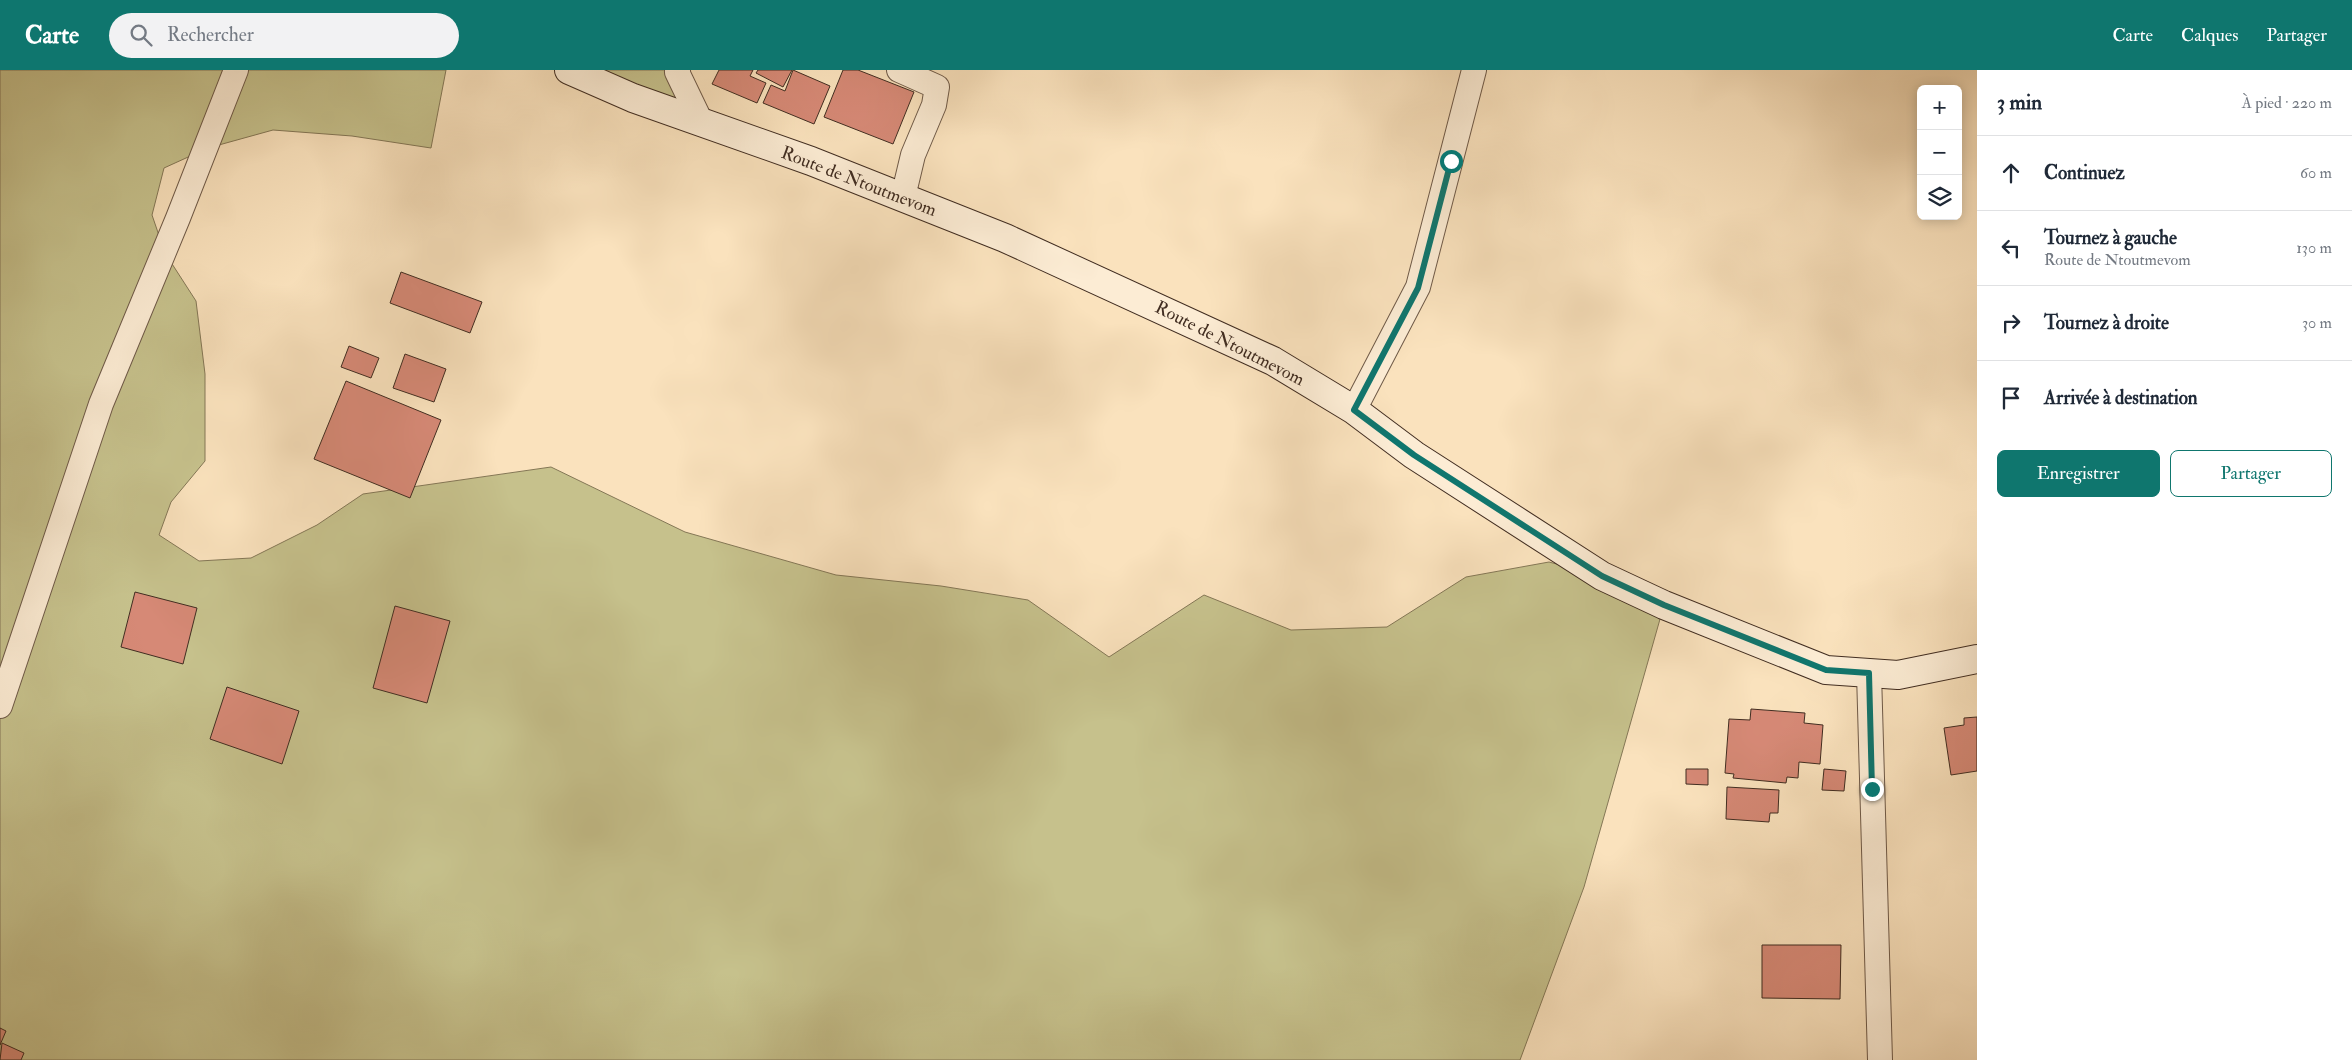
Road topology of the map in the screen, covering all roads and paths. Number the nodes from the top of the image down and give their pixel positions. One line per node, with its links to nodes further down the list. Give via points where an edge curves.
1 (236, 70): 11 (street, via 101,404)
2 (569, 70): 6 (street, Route de Ntoutmevom, via 633,98)
3 (678, 70): 6 (street)
4 (899, 70): 7 (street, via 937,87 934,105 913,155)
5 (1474, 70): 8 (street, via 1418,288)
6 (701, 122): 7 (street, Route de Ntoutmevom)
7 (903, 197): 8 (street, Route de Ntoutmevom, via 1013,241 1274,361)
8 (1354, 410): 10 (street, Route de Ntoutmevom, via 1414,455 1602,576 1664,605 1826,670)
9 (1977, 659): 10 (street, Route de Ntoutmevom, via 1898,675)
10 (1869, 673): 12 (street)
11 (0, 706)
12 (1880, 1060)

